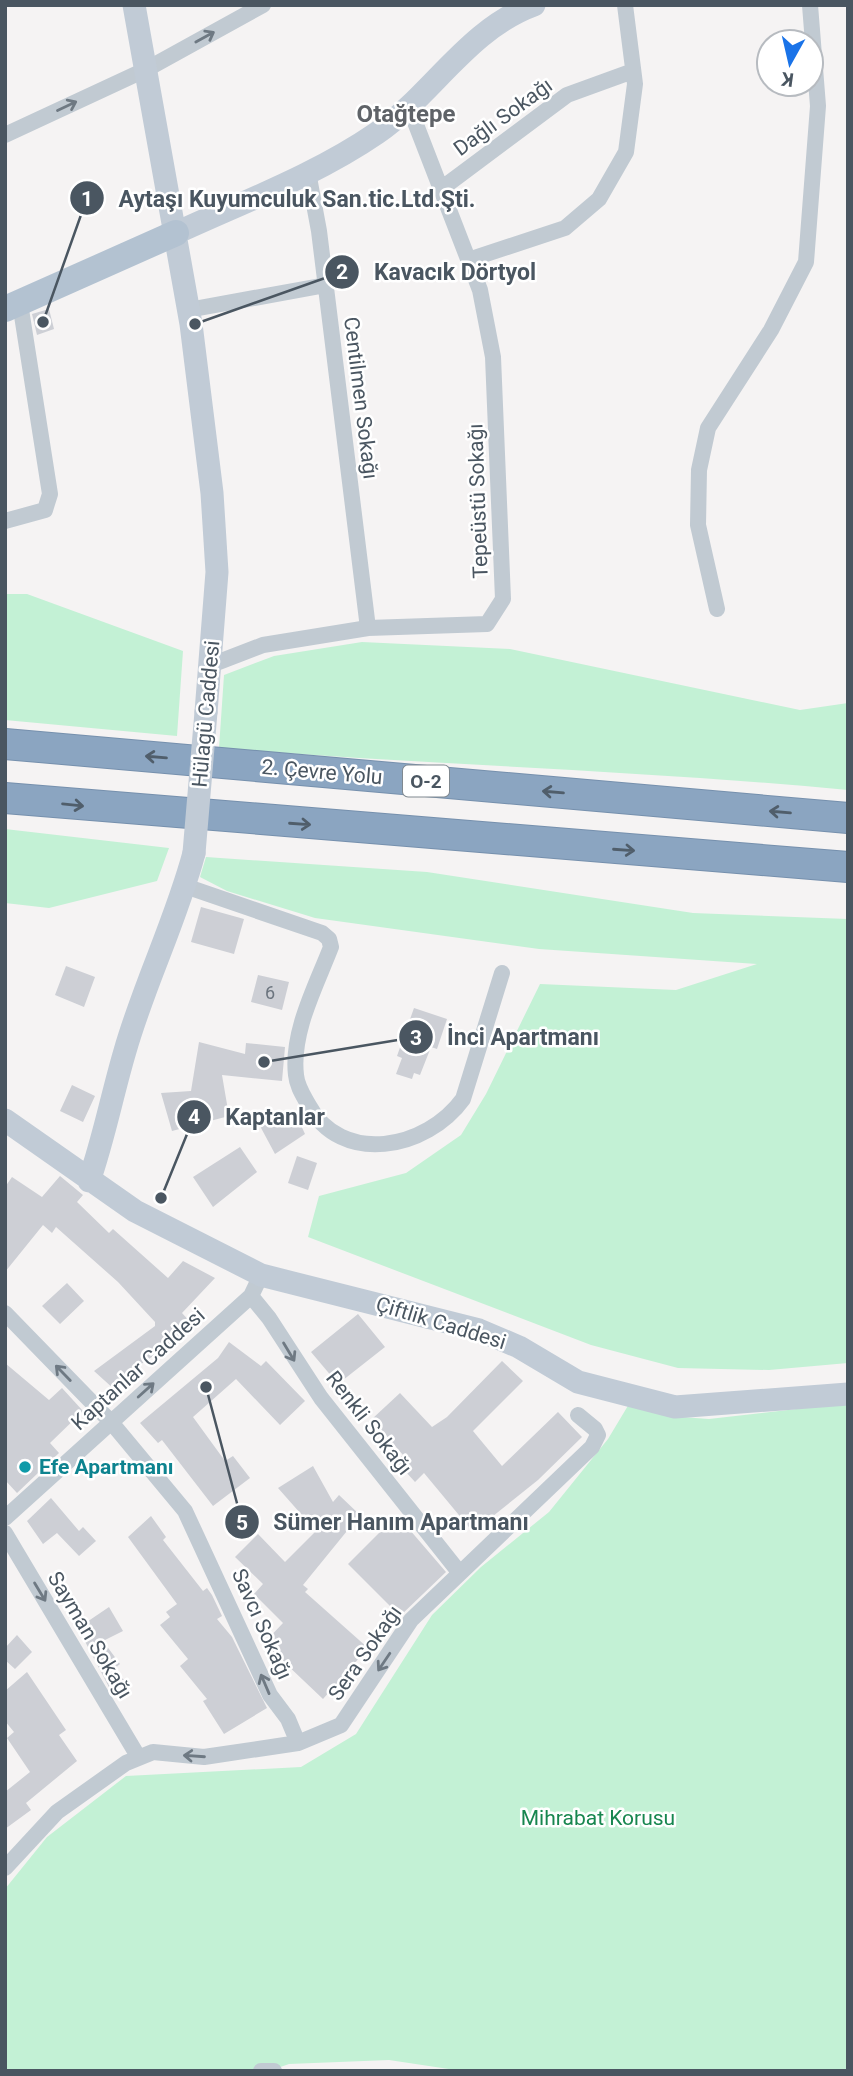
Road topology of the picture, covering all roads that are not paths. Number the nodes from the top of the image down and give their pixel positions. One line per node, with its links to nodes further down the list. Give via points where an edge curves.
1 (134, 5): 6 (street, Hülagü Caddesi)
2 (263, 5): 6 (street, one-way to 2)
3 (534, 5): 8 (street, via 511,13)
4 (625, 5): 7 (street)
5 (810, 5): 18 (street, via 818,106 806,262 771,330 708,428 699,470 698,525)
6 (147, 69): 9 (street, one-way to 6); 12 (street, Hülagü Caddesi)
7 (634, 71): 11 (street, Dağlı Sokağı, via 567,95); 13 (street, via 626,152 599,199 565,228)
8 (408, 104): 10 (street, via 380,131); 11 (street, Tepeüstü Sokağı)
9 (5, 135)
10 (308, 172): 12 (street); 14 (street, Centilmen Sokağı)
11 (441, 189): 13 (street, Tepeüstü Sokağı)
12 (176, 233): 15 (main road); 16 (street, Hülagü Caddesi)
13 (468, 260): 19 (street, Tepeüstü Sokağı, via 480,290 493,357 503,599 487,624)
14 (326, 285): 16 (street); 19 (street, Centilmen Sokağı)
15 (13, 306): 17 (street, via 50,494 45,510)
16 (188, 310): 20 (street, Hülagü Caddesi, via 212,493 217,572)
17 (5, 522)
18 (718, 609)
19 (368, 628): 20 (street, Tepeüstü Sokağı, via 263,645)
20 (211, 665): 25 (street, Hülagü Caddesi, bridge, via 194,853)
21 (5, 744): 23 (highway, 2. Çevre Yolu / O-2, one-way to 21)
22 (5, 798): 24 (highway, one-way to 24)
23 (848, 818)
24 (848, 867)
25 (185, 886): 26 (street, via 329,939 331,947 302,1021 296,1075 320,1124 344,1140 377,1145 425,1131 456,1109); 28 (street, Hülagü Caddesi, via 125,1051)
26 (502, 973)
27 (5, 1120): 28 (street, Çiftlik Caddesi)
28 (89, 1181): 29 (street, Çiftlik Caddesi, via 135,1211)
29 (261, 1275): 30 (street, Kaptanlar Caddesi); 32 (street, Çiftlik Caddesi, via 480,1330 578,1382 675,1407)
30 (251, 1296): 34 (street, Kaptanlar Caddesi, one-way to 30); 37 (street, Renkli Sokağı, one-way to 37, via 321,1398)
31 (5, 1313): 34 (street, Savcı Sokağı, one-way to 31)
32 (848, 1394)
33 (578, 1415): 37 (street, Sera Sokağı, via 596,1429 592,1447)
34 (111, 1422): 35 (street, Kaptanlar Caddesi); 38 (street, Savcı Sokağı, one-way to 34, via 270,1695 185,1511)
35 (5, 1518)
36 (5, 1533): 39 (street, Sayman Sokağı, one-way to 39)
37 (459, 1573): 38 (street, Sera Sokağı, one-way to 38, via 411,1620 341,1725)
38 (298, 1743): 39 (street, Sera Sokağı, one-way to 39, via 231,1755 153,1752)
39 (139, 1758): 40 (street, Sera Sokağı, via 57,1812)
40 (7, 1860)

